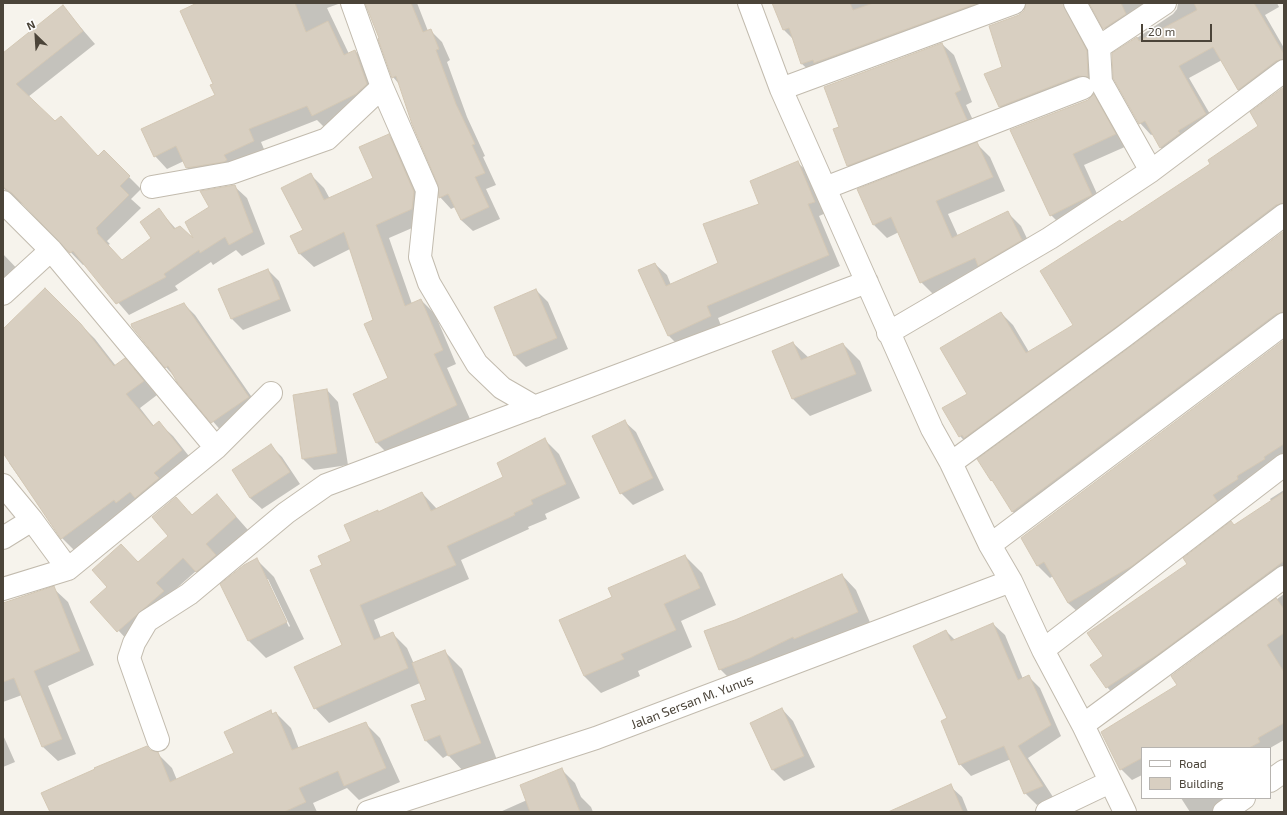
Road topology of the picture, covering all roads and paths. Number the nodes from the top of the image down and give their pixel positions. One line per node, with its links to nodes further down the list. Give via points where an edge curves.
1 (352, 3): 8 (street)
2 (749, 3): 10 (street)
3 (1014, 3): 10 (street)
4 (1075, 3): 6 (street)
5 (1165, 3): 6 (street)
6 (1099, 47): 11 (street, via 1101,82)
7 (1284, 71): 11 (street)
8 (382, 87): 12 (street, via 327,139 231,173); 22 (street, via 427,190 420,257 429,283 477,364 502,388)
9 (1083, 88): 13 (street)
10 (781, 90): 13 (street)
11 (1151, 171): 20 (street, via 1050,238)
12 (152, 187)
13 (825, 188): 17 (street)
14 (3, 202): 16 (street)
15 (1284, 215): 24 (street)
16 (51, 250): 18 (street); 23 (street)
17 (867, 282): 20 (street); 22 (street)
18 (3, 294)
19 (1284, 324): 29 (street)
20 (888, 333): 24 (street, via 932,429)
21 (271, 392): 23 (street)
22 (535, 407): 36 (street, via 326,484 286,513 189,594 147,621 134,643 129,658)
23 (216, 448): 30 (street)
24 (951, 463): 29 (street)
25 (1284, 465): 34 (street)
26 (3, 485): 27 (street)
27 (32, 520): 28 (street); 30 (street)
28 (3, 538)
29 (990, 545): 32 (street)
30 (68, 569): 33 (street)
31 (1284, 577): 35 (street)
32 (1011, 581): 34 (street); 41 (street, Jalan Sersan M. Yunus, via 596,738)
33 (3, 588)
34 (1044, 650): 35 (street)
35 (1084, 725): 39 (street)
36 (158, 740)
37 (1284, 771): 38 (street)
38 (1271, 780)
39 (1110, 782): 43 (street); 44 (street)
40 (1243, 799): 45 (street)
41 (391, 808): 42 (street, Jalan Sersan M. Yunus)
42 (368, 812)
43 (1047, 812)
44 (1125, 812)
45 (1224, 812)

